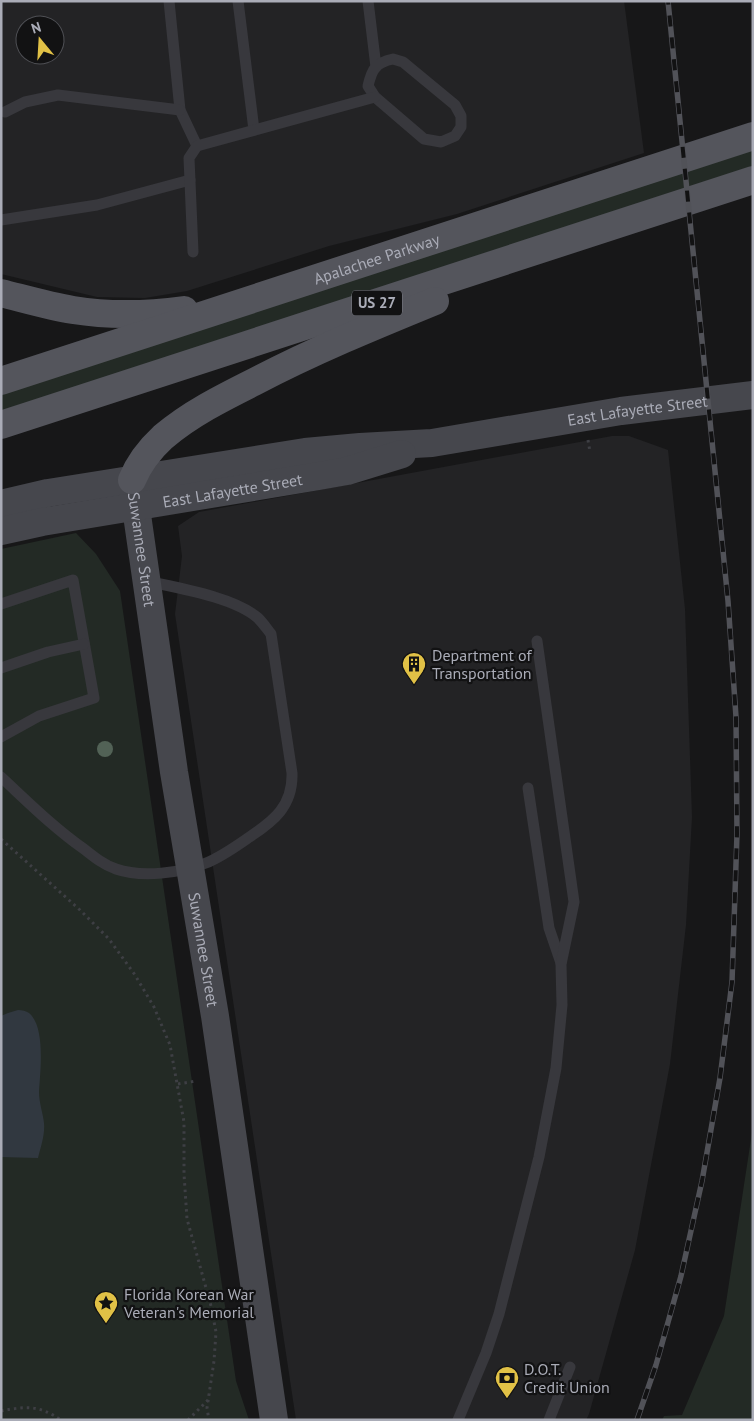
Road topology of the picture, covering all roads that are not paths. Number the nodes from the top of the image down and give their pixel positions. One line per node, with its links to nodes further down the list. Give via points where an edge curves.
1 (170, 1): 6 (lane)
2 (238, 1): 8 (lane)
3 (368, 1): 4 (lane)
4 (376, 67): 5 (lane, via 368,86); 5 (lane, via 393,59 402,62 455,105 461,116 461,127 455,136 441,142 424,139)
5 (374, 97): 8 (lane)
6 (180, 110): 7 (lane, via 58,95 25,102); 10 (lane)
7 (5, 112)
8 (254, 130): 10 (lane)
9 (753, 136): 17 (main road, Apalachee Parkway / US 27)
10 (197, 146): 11 (lane, via 189,158)
11 (190, 180): 13 (lane, via 96,205); 15 (lane)
12 (753, 180): 14 (main road, US 27)
13 (1, 220)
14 (610, 227): 20 (main road, US 27); 21 (main road, via 346,338 227,396 184,421 163,438 141,463)
15 (193, 252)
16 (1, 293): 17 (main road, via 73,310 135,314 207,307)
17 (274, 293): 18 (main road, Apalachee Parkway / US 27)
18 (1, 381)
19 (753, 395): 21 (street, East Lafayette Street, via 621,411 432,443 305,452)
20 (1, 425)
21 (134, 493): 22 (street, East Lafayette Street, via 42,494); 23 (street, East Lafayette Street, via 42,522); 24 (street, Suwannee Street)
22 (1, 504)
23 (1, 531)
24 (146, 581): 32 (street, Suwannee Street); 32 (lane, via 233,602 258,618 271,634 292,779 289,798 272,821 238,845)
25 (1, 604): 27 (lane, via 73,580)
26 (537, 641): 33 (lane, via 574,902)
27 (84, 644): 28 (lane); 29 (lane, via 94,698 39,716)
28 (1, 668)
29 (1, 737)
30 (1, 777): 32 (lane, via 68,838 107,865 143,874)
31 (528, 788): 33 (lane, via 549,928)
32 (190, 868): 35 (street, Suwannee Street)
33 (561, 964): 36 (lane, via 562,1005 556,1068 539,1157 499,1314)
34 (570, 1367): 37 (lane)
35 (274, 1420)
36 (458, 1420)
37 (548, 1420)

